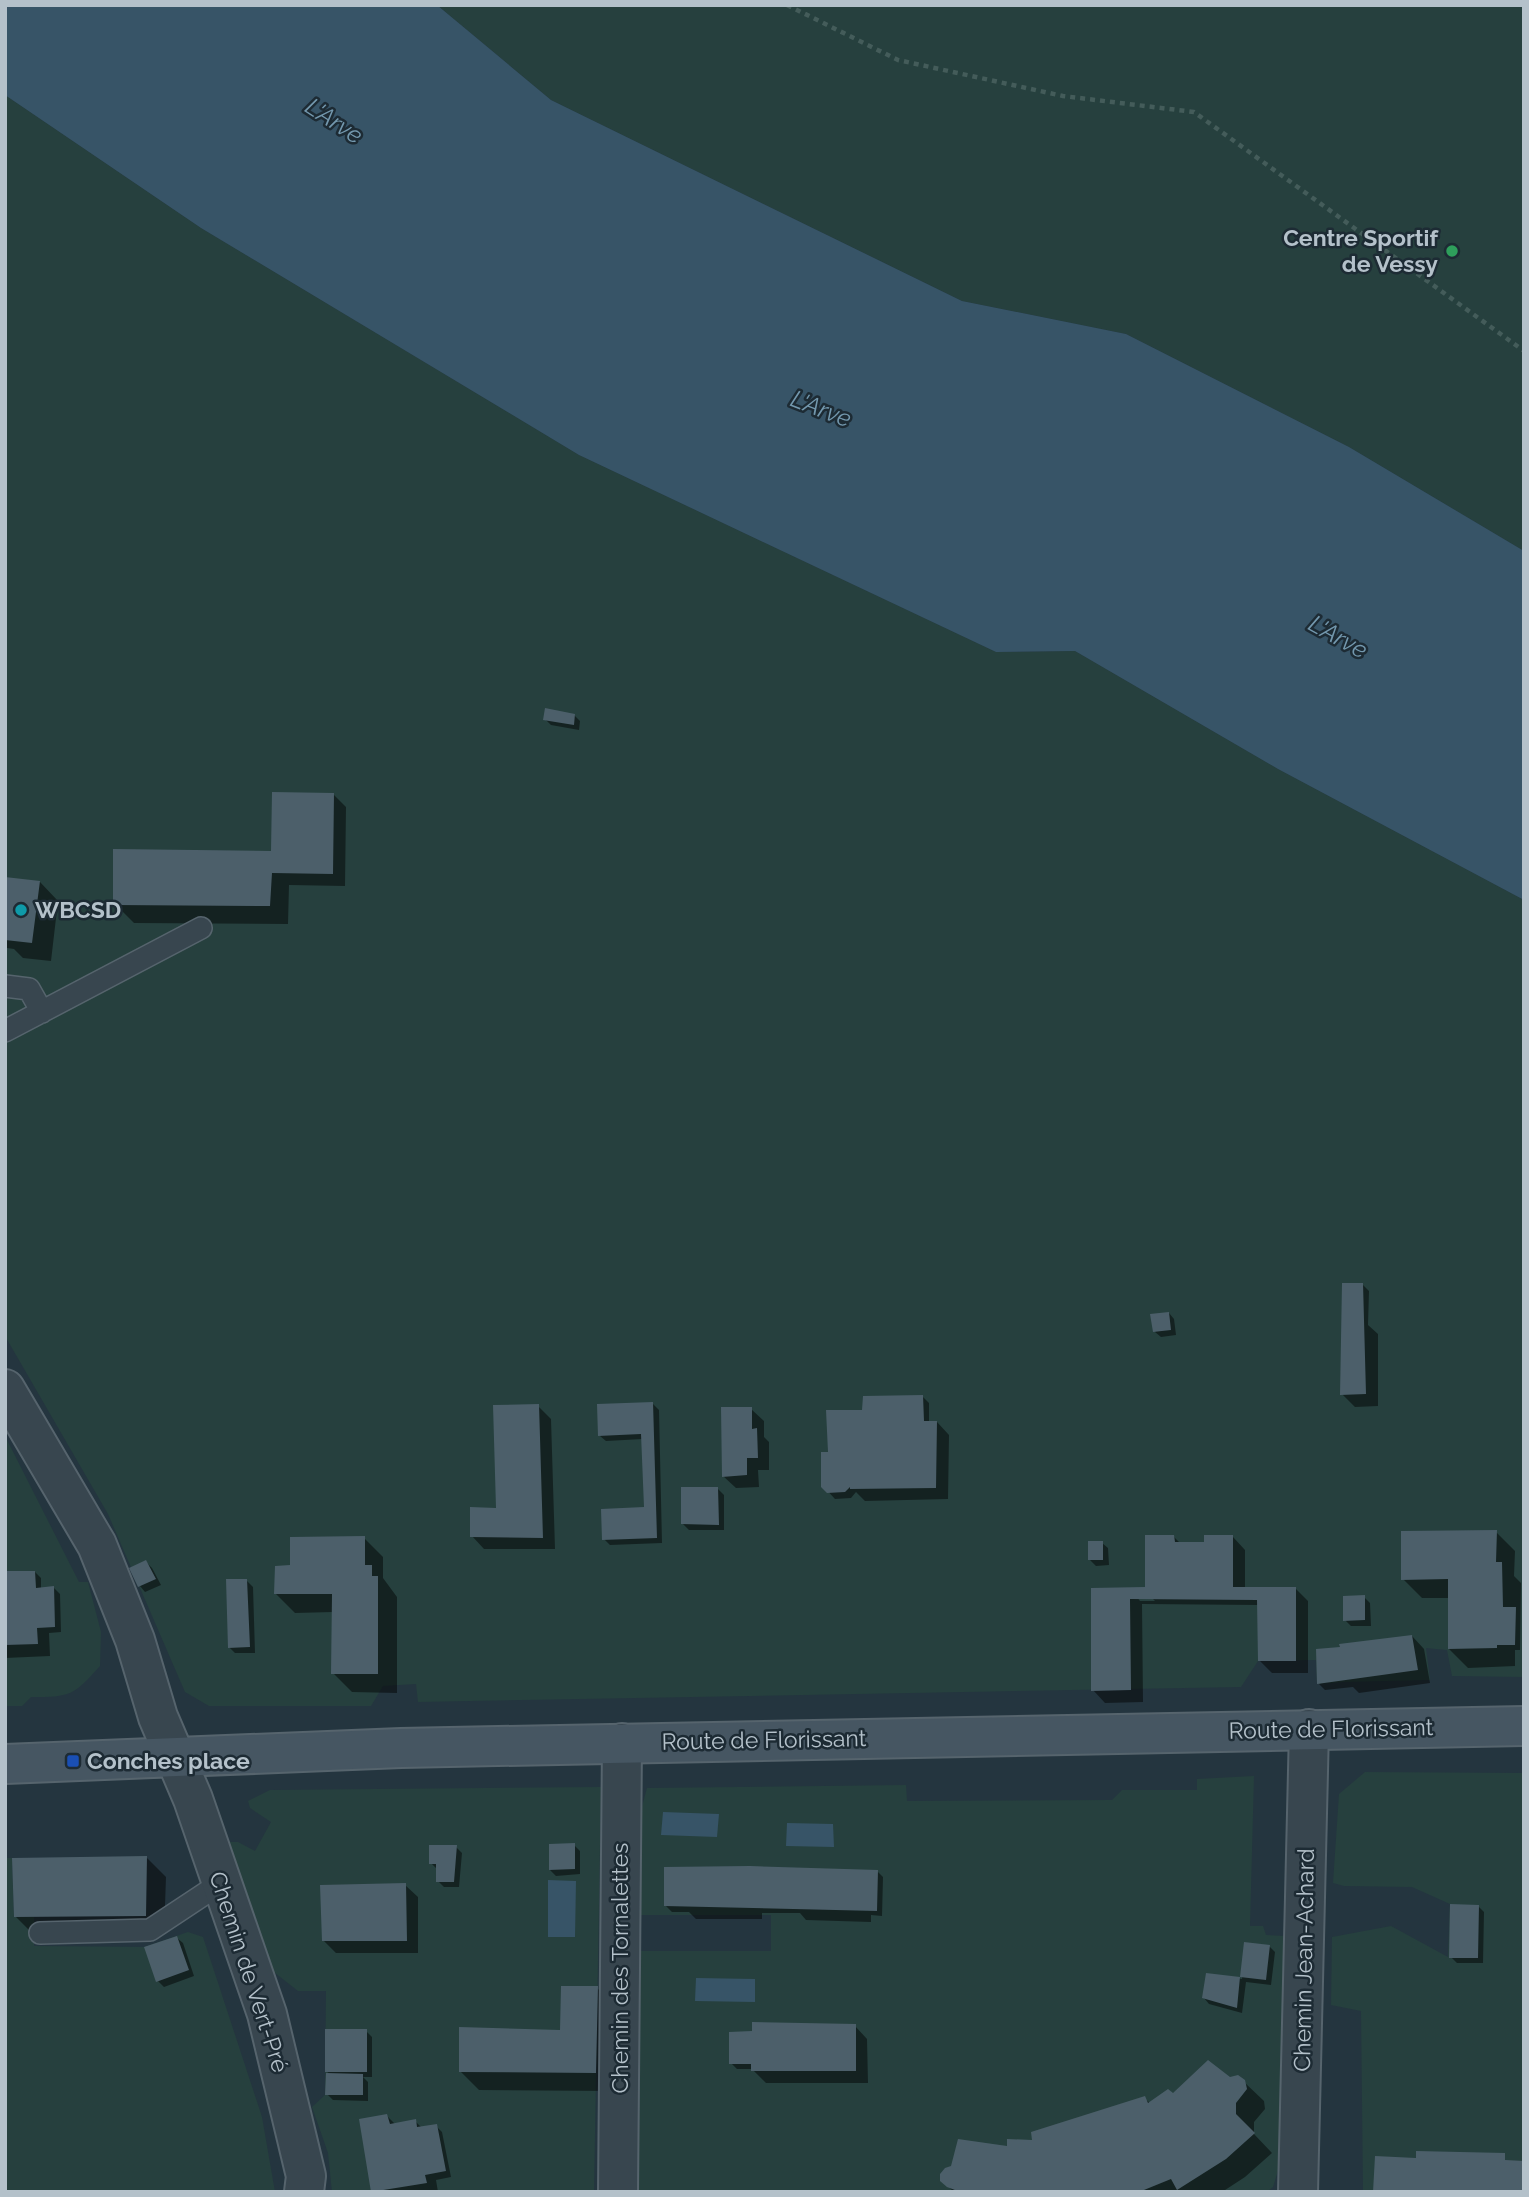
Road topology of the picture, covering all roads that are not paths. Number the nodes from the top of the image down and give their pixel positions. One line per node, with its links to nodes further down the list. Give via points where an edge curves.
1 (201, 928): 3 (lane)
2 (5, 986): 3 (lane, via 29,989)
3 (42, 1012): 4 (lane)
4 (5, 1031)
5 (5, 1390): 9 (street, Chemin de Vert-Pré, via 97,1545)
6 (1524, 1726): 7 (main road, Route de Florissant)
7 (1309, 1729): 8 (main road, Route de Florissant); 15 (street, Chemin Jean-Achard)
8 (622, 1743): 9 (main road, Route de Florissant); 14 (street, Chemin des Tornalettes)
9 (175, 1756): 10 (main road, Route de Florissant); 11 (street, Chemin de Vert-Pré)
10 (5, 1764)
11 (221, 1883): 12 (lane, via 150,1930); 13 (street, Chemin de Vert-Pré, via 267,2014 306,2176)
12 (40, 1933)
13 (304, 2192)
14 (618, 2192)
15 (1298, 2192)

